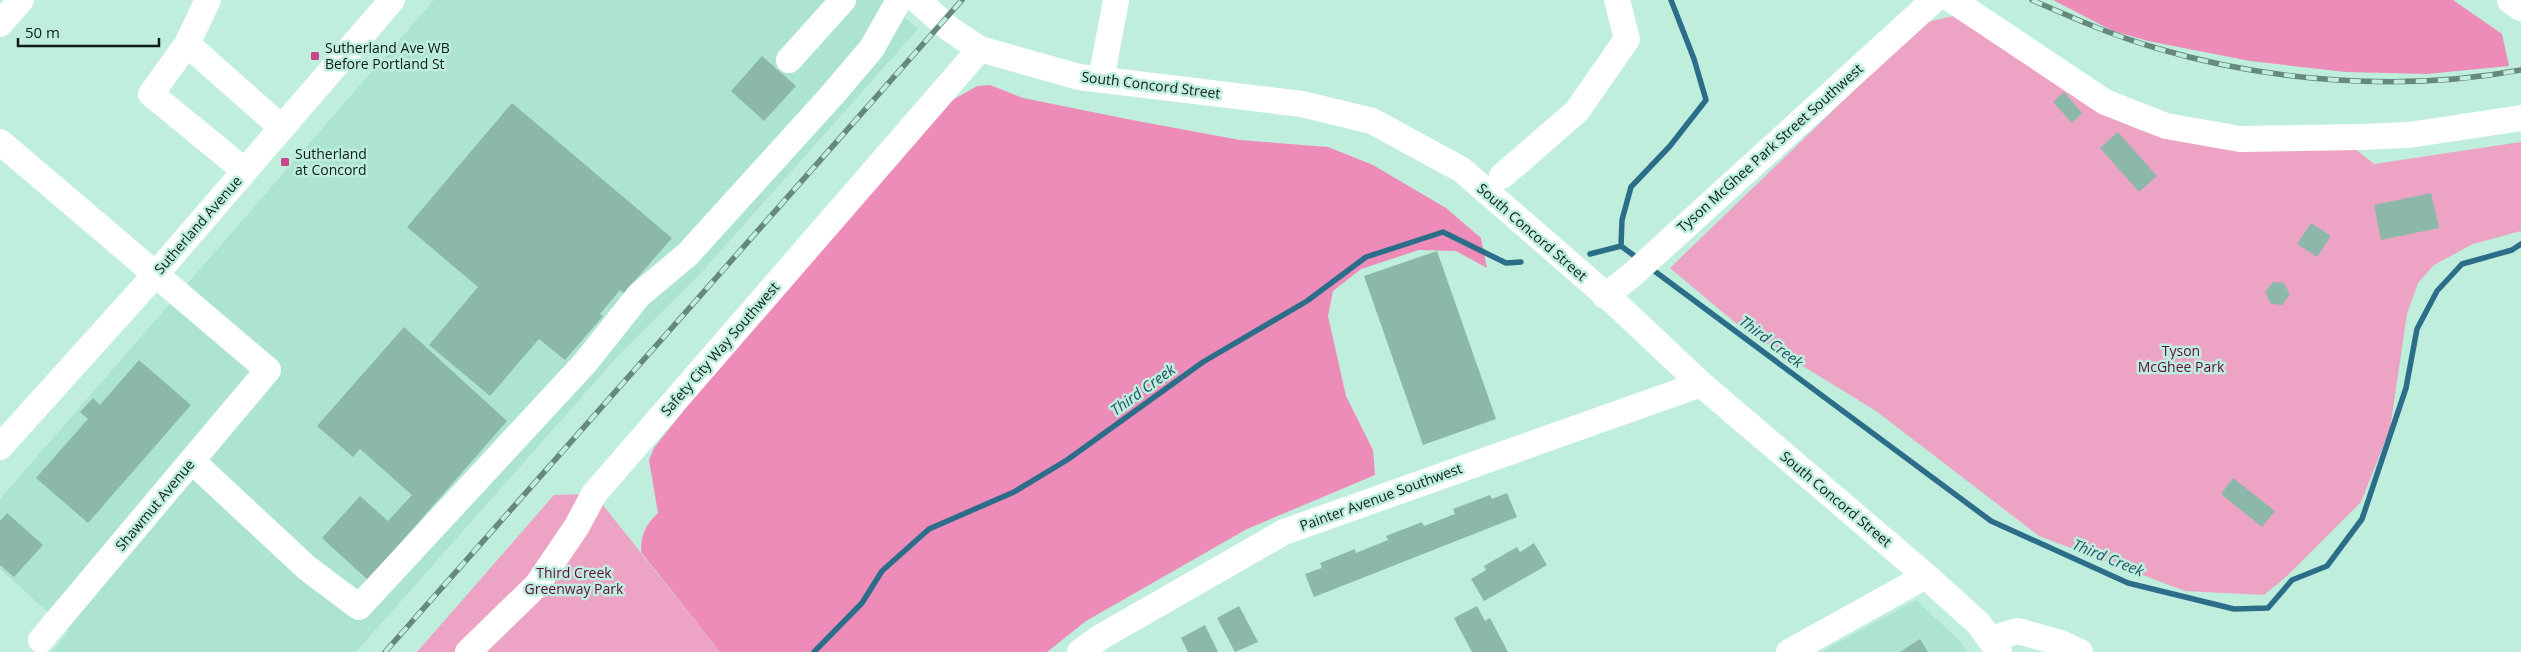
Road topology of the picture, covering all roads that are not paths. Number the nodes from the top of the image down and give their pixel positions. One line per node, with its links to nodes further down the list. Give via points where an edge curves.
1 (21, 0): 11 (street)
2 (208, 0): 12 (street)
3 (392, 0): 17 (street, Sutherland Avenue)
4 (843, 0): 14 (street)
5 (899, 0): 25 (street, via 872,48 833,94 688,254 639,295 585,363 359,607 307,568)
6 (917, 0): 13 (street, South Concord Street, via 951,30)
7 (1116, 0): 15 (street)
8 (1617, 0): 20 (street, via 1627,39 1577,111)
9 (1934, 0): 22 (street, Tyson McGhee Park Street Southwest)
10 (1952, 0): 16 (street, via 2105,102 2166,126 2240,138 2380,136 2409,135)
11 (0, 24)
12 (187, 44): 17 (street); 19 (street, via 151,94)
13 (980, 49): 15 (street, South Concord Street, via 1079,77); 29 (street, Safety City Way Southwest, via 594,494 577,526 537,585)
14 (789, 60)
15 (1101, 80): 22 (street, South Concord Street, via 1302,104 1372,121 1462,170)
16 (2521, 118)
17 (282, 128): 19 (street, Sutherland Avenue)
18 (0, 142): 21 (street)
19 (245, 171): 21 (street, Sutherland Avenue)
20 (1502, 176)
21 (155, 275): 24 (street, Sutherland Avenue); 25 (street, Shawmut Avenue, via 268,370)
22 (1605, 296): 23 (street, South Concord Street)
23 (1701, 384): 26 (street, South Concord Street); 30 (street, Painter Avenue Southwest, via 1284,532)
24 (0, 447)
25 (192, 461): 27 (street, Shawmut Avenue)
26 (1926, 576): 28 (street, South Concord Street, via 1979,624); 31 (street)
27 (41, 640)
28 (1994, 646): 32 (street, via 2018,631)
29 (468, 652)
30 (1080, 652)
31 (1789, 652)
32 (2080, 652)

